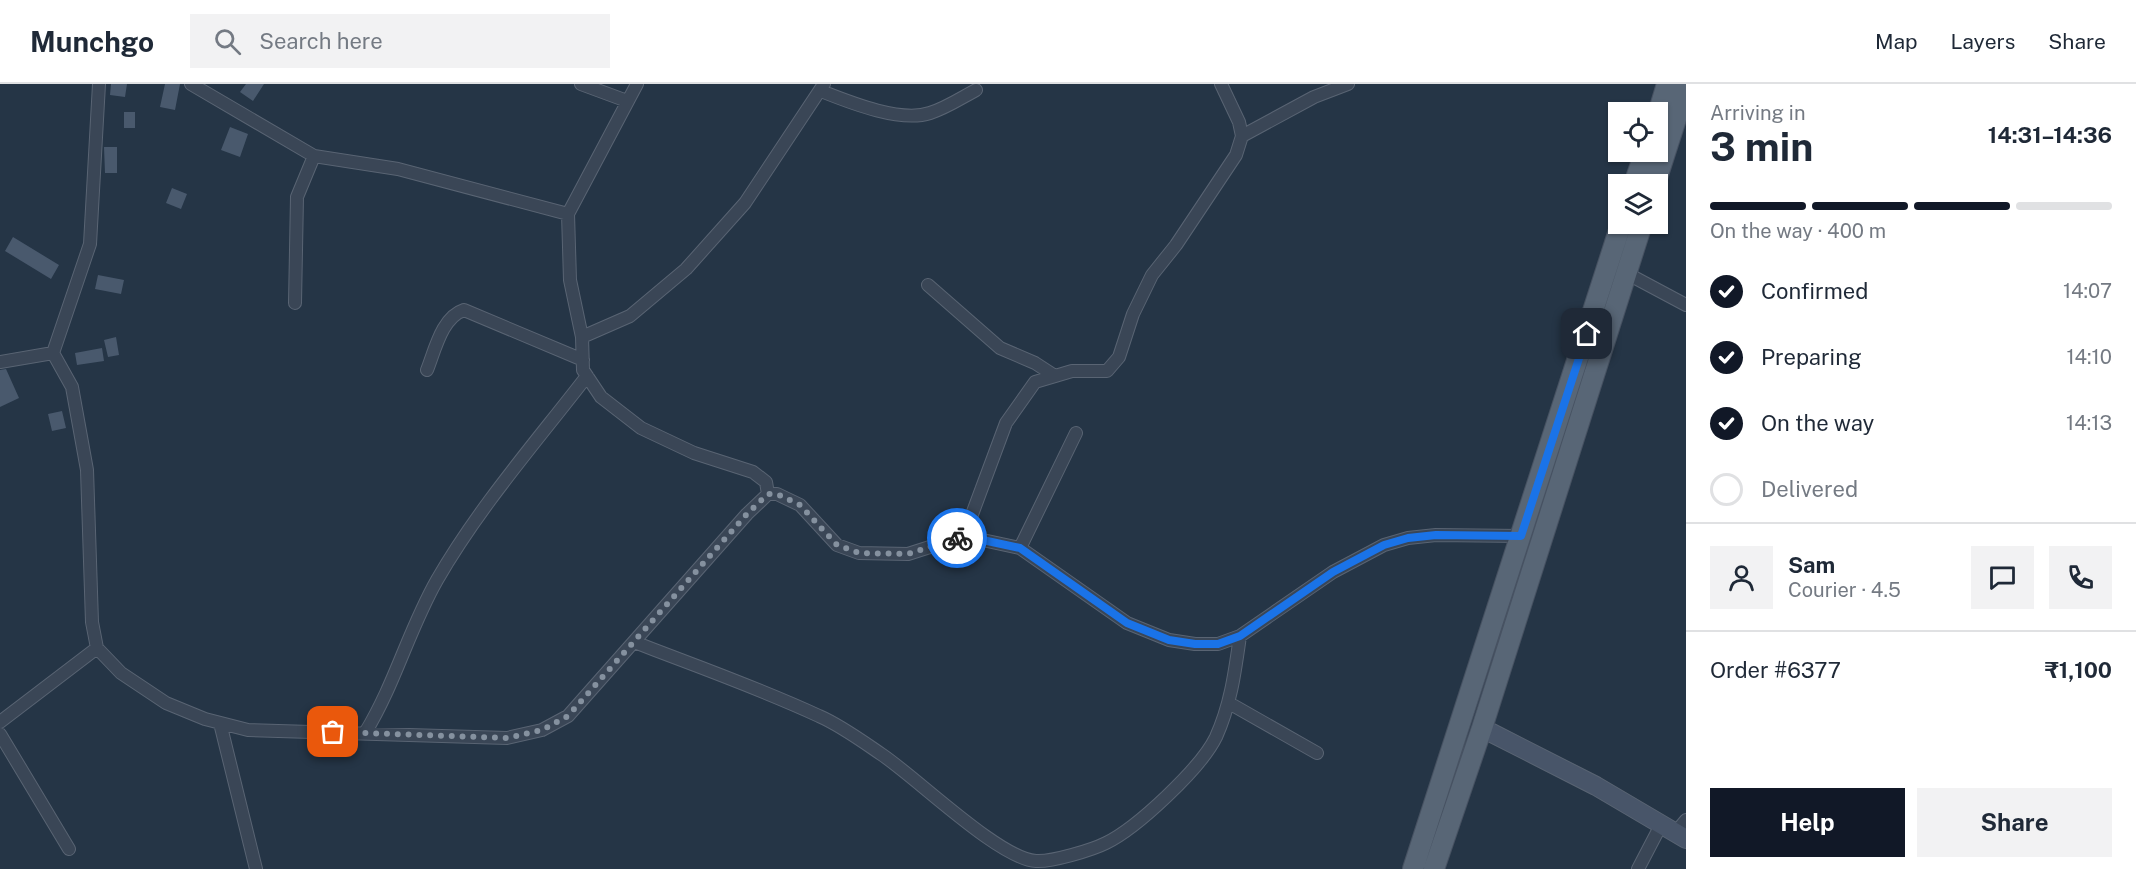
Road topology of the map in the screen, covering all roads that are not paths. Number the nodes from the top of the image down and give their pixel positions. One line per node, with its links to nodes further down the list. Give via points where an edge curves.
1 (99, 84): 24 (street, via 90,244)
2 (190, 84): 14 (street)
3 (581, 84): 11 (street)
4 (637, 84): 11 (street)
5 (1221, 84): 13 (street)
6 (1348, 84): 13 (street, via 1314,97)
7 (1667, 84): 12 (main road)
8 (823, 87): 10 (street, via 855,105 908,116 928,114); 23 (street, via 745,203 686,268 630,316)
9 (1686, 88): 15 (main road)
10 (976, 90)
11 (627, 101): 16 (street)
12 (1662, 102)
13 (1242, 136): 29 (street, via 1236,155 1152,275 1133,314 1119,357 1107,371 1072,371)
14 (314, 156): 16 (street, via 398,169); 21 (street, via 297,197)
15 (1658, 174)
16 (568, 214): 23 (street, via 570,280)
17 (1618, 234): 33 (main road)
18 (1639, 234): 19 (main road)
19 (1626, 273): 22 (street); 41 (main road)
20 (928, 285): 29 (street, via 1000,348)
21 (295, 303)
22 (1686, 305)
23 (582, 337): 25 (street)
24 (53, 353): 26 (street); 37 (street, via 72,387 87,470 92,622)
25 (583, 360): 27 (street, via 464,310 453,314 447,322); 28 (street)
26 (0, 362)
27 (427, 370)
28 (587, 376): 31 (street, via 601,397 641,428 694,453 753,472 766,482); 42 (street, via 469,530 437,580 392,685)
29 (1055, 376): 32 (street, via 1035,382 1006,423)
30 (1076, 433): 34 (street)
31 (768, 494): 32 (street, via 800,505 837,545 859,553 908,554); 36 (street)
32 (964, 536): 34 (street)
33 (1521, 536): 35 (street, via 1436,535 1384,545 1333,572); 48 (main road)
34 (1020, 548): 35 (street, via 1107,611 1148,633 1195,644 1218,644)
35 (1240, 636): 38 (street)
36 (634, 642): 38 (street, via 821,716 882,754 999,845 1037,862 1106,843 1125,831 1205,754); 42 (street, via 568,716 542,730 507,738)
37 (97, 648): 39 (street); 40 (street, via 121,673 166,703)
38 (1229, 704): 44 (street)
39 (2, 717)
40 (220, 723): 42 (street, via 248,730); 47 (street)
41 (1482, 728): 45 (street); 49 (main road)
42 (365, 733)
43 (0, 734): 46 (street)
44 (1317, 753)
45 (1678, 828): 50 (street)
46 (69, 849)
47 (256, 869)
48 (1413, 869)
49 (1434, 869)
50 (1638, 869)

